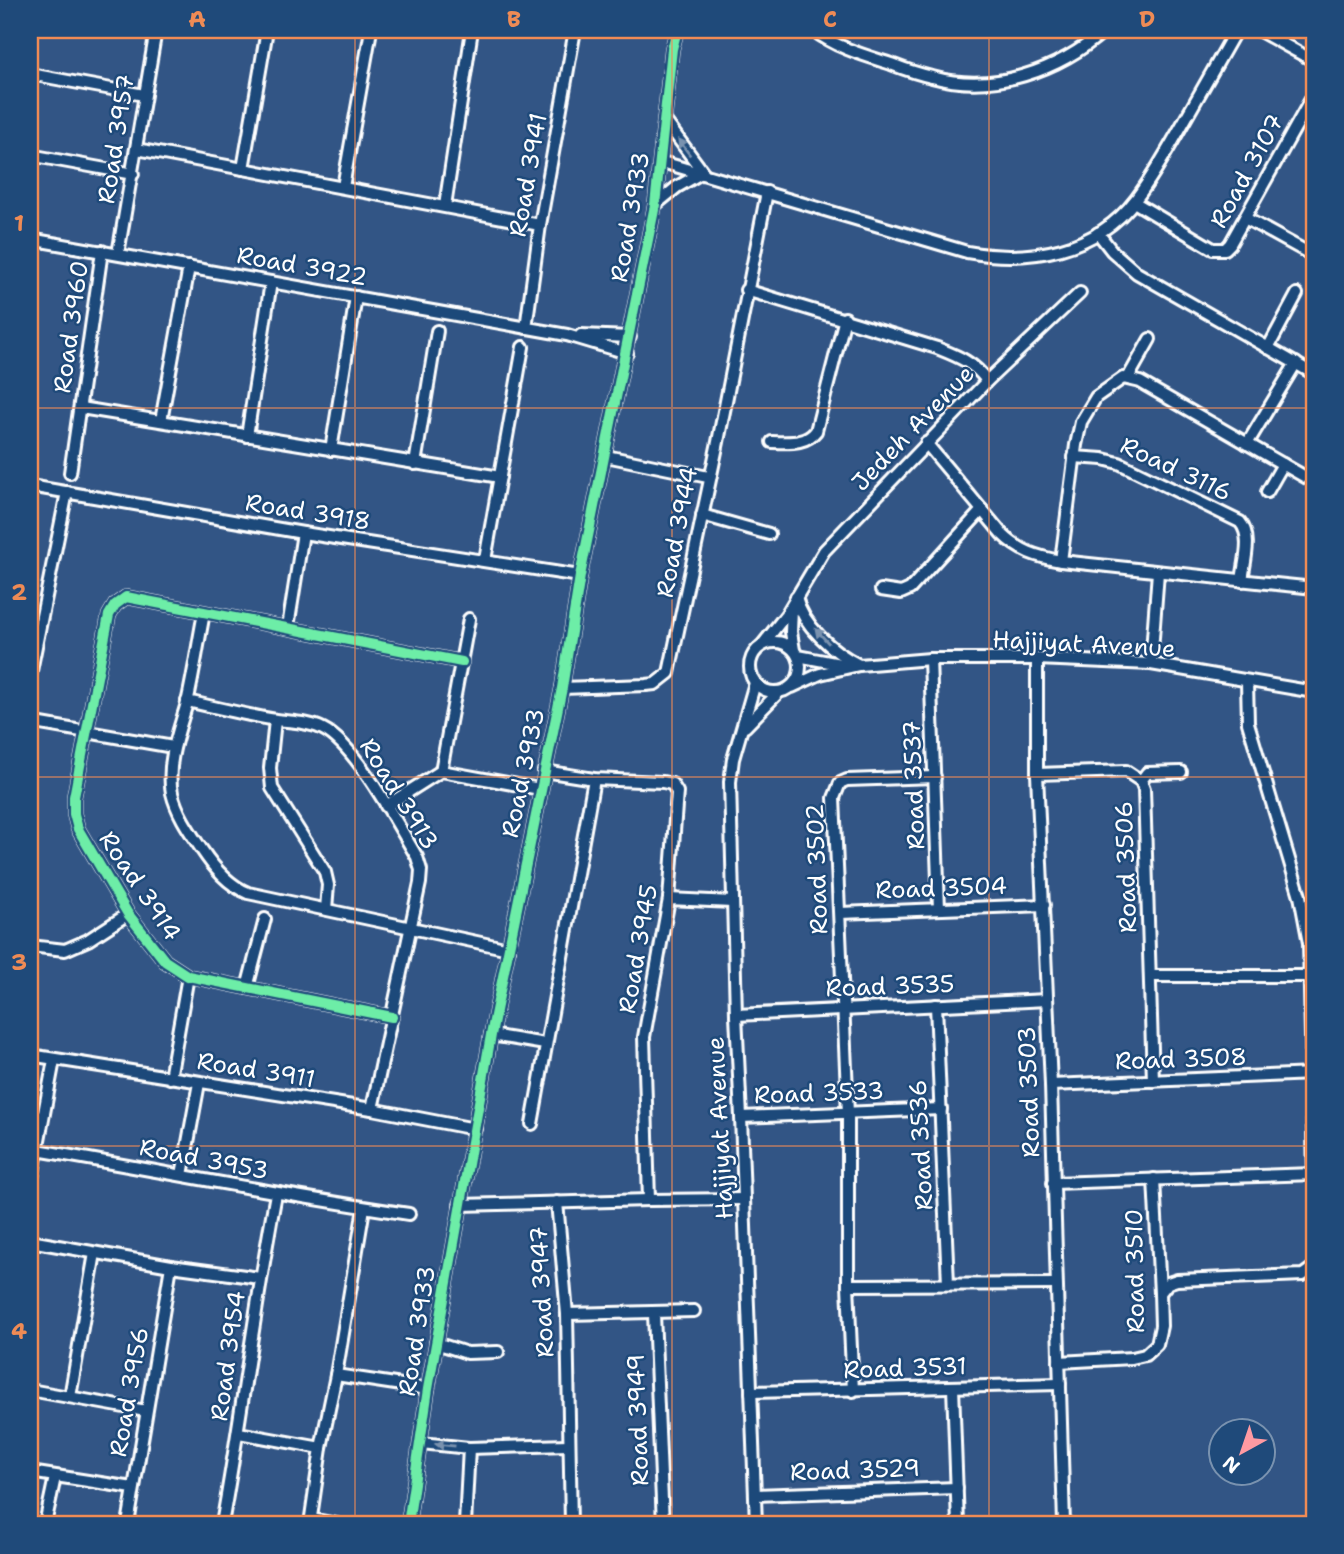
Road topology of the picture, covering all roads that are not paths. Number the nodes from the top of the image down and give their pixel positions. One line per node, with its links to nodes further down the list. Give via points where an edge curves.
1 (156, 30): 14 (street, Road 3957)
2 (267, 30): 19 (street)
3 (371, 30): 22 (street)
4 (472, 30): 26 (street)
5 (575, 30): 28 (street, Road 3941)
6 (677, 30): 15 (street, Road 3933)
7 (813, 30): 8 (street, via 845,50 933,78 983,82 1055,64)
8 (1105, 30)
9 (1236, 30): 24 (street, Road 3933)
10 (1258, 30): 11 (street)
11 (1314, 61)
12 (30, 74): 14 (street)
13 (1314, 94): 27 (street, Road 3107)
14 (144, 95): 16 (street, Road 3957)
15 (666, 122): 18 (street, Road 3933); 20 (street, Road 3933, one-way to 15)
16 (137, 149): 19 (street); 21 (street, Road 3957)
17 (30, 155): 21 (street)
18 (662, 162): 20 (street, Road 3933); 25 (street, Road 3933)
19 (243, 169): 22 (street)
20 (702, 172): 23 (street, Road 3933); 25 (street, Road 3933)
21 (132, 174): 32 (street, Road 3957)
22 (343, 187): 26 (street)
23 (767, 192): 29 (street, Road 3933, via 994,257 1048,253); 36 (street, Road 3944)
24 (1134, 202): 27 (street, Road 3107, via 1217,250 1230,244); 29 (street, Road 3933)
25 (655, 205): 44 (street, Road 3933)
26 (445, 206): 28 (street)
27 (1245, 218): 33 (street)
28 (540, 225): 41 (street, Road 3941)
29 (1098, 233): 47 (street, via 1137,273)
30 (30, 239): 31 (street, Road 3922)
31 (102, 251): 32 (street, Road 3922); 53 (street, Road 3960)
32 (118, 254): 34 (street, Road 3922)
33 (1314, 256)
34 (189, 267): 35 (street, Road 3922); 54 (street)
35 (271, 282): 39 (street, Road 3922); 55 (street)
36 (746, 290): 40 (street); 66 (street, Road 3944)
37 (1080, 293): 52 (street, Jedeh Avenue)
38 (1297, 294): 47 (street)
39 (356, 297): 41 (street, Road 3922); 59 (street)
40 (845, 318): 52 (street, via 958,356); 56 (street, via 816,431 800,442)
41 (526, 328): 43 (street, Road 3922)
42 (437, 331): 62 (street)
43 (567, 335): 44 (street, Road 3922); 48 (street, Road 3922)
44 (630, 337): 48 (street, Road 3933)
45 (1150, 339): 51 (street)
46 (523, 347): 65 (street)
47 (1268, 348): 49 (street)
48 (627, 353): 60 (street, Road 3933)
49 (1296, 363): 50 (street); 58 (street)
50 (1314, 374)
51 (1129, 378): 58 (street); 61 (street, via 1103,390 1090,405 1081,422)
52 (987, 381): 57 (street, Jedeh Avenue)
53 (81, 408): 54 (street, Road 3960); 64 (street, Road 3960)
54 (161, 421): 55 (street, Road 3960)
55 (247, 436): 59 (street, Road 3960)
56 (772, 443)
57 (926, 443): 71 (street); 82 (street, Jedeh Avenue, via 824,551)
58 (1247, 444): 63 (street)
59 (331, 450): 62 (street, Road 3960)
60 (606, 456): 66 (street); 78 (street, Road 3933)
61 (1074, 457): 76 (street); 79 (street, Road 3116, via 1119,463 1240,522 1247,537)
62 (415, 464): 65 (street, Road 3960)
63 (1283, 464): 67 (street); 70 (street)
64 (70, 473)
65 (500, 477): 75 (street)
66 (708, 477): 72 (street, Road 3944)
67 (1314, 482)
68 (30, 486): 69 (street, Road 3918)
69 (67, 492): 73 (street, Road 3918); 93 (street)
70 (1267, 492)
71 (982, 510): 76 (street, via 1019,548); 81 (street, via 910,589 901,593)
72 (702, 515): 74 (street); 97 (street, Road 3944, via 668,673 646,685)
73 (303, 533): 75 (street, Road 3918); 85 (street)
74 (769, 534)
75 (485, 560): 78 (street, Road 3918)
76 (1061, 561): 77 (street)
77 (1158, 572): 79 (street); 91 (street)
78 (580, 576): 97 (street, Road 3933)
79 (1242, 581): 80 (street)
80 (1314, 588)
81 (881, 590)
82 (794, 601): 86 (street, Jedeh Avenue); 87 (street, via 791,623); 92 (street, one-way to 82, via 823,639)
83 (204, 613): 85 (street); 100 (street); 103 (street, Road 3914, via 126,597 115,605 109,615)
84 (469, 619): 90 (street)
85 (288, 627): 90 (street)
86 (763, 644): 87 (street, via 776,641); 95 (street, via 749,665)
87 (796, 653): 92 (street); 96 (street, via 800,669)
88 (930, 659): 89 (street, Hajjiyat Avenue); 92 (street, Hajjiyat Avenue); 110 (street, Road 3537)
89 (1037, 659): 91 (street, Hajjiyat Avenue); 109 (street, Road 3503)
90 (462, 662): 106 (street)
91 (1151, 664): 94 (street, Hajjiyat Avenue)
92 (855, 666): 96 (street)
93 (30, 676)
94 (1247, 682): 99 (street, Hajjiyat Avenue); 128 (street, via 1248,723 1304,913)
95 (755, 683): 98 (street, via 766,691); 104 (street, Hajjiyat Avenue)
96 (792, 687): 98 (street)
97 (562, 688): 107 (street, Road 3933)
98 (779, 692): 104 (street, Hajjiyat Avenue)
99 (1314, 692)
100 (187, 701): 101 (street, Road 3913); 105 (street)
101 (275, 720): 114 (street, Road 3913, via 312,724 338,738); 118 (street, via 272,788 325,872)
102 (30, 722): 103 (street)
103 (87, 732): 105 (street); 121 (street, Road 3914, via 74,797 75,821)
104 (741, 732): 116 (street, Hajjiyat Avenue, via 730,782)
105 (173, 747): 118 (street, via 171,789 176,805 229,883 248,893)
106 (441, 771): 113 (street); 114 (street)
107 (544, 771): 111 (street, Road 3945); 113 (street, Road 3933)
108 (1181, 772): 112 (street, via 1147,773)
109 (1037, 774): 112 (street, Road 3506, via 1126,771); 117 (street, Road 3503)
110 (935, 777): 119 (street, Road 3537); 120 (street, Road 3502, via 840,783 834,798)
111 (594, 779): 115 (street, Road 3945, via 663,782 672,784 677,792); 136 (street)
112 (1141, 781): 127 (street, Road 3506)
113 (540, 789): 125 (street, Road 3933)
114 (386, 806): 123 (street, Road 3913, via 421,870)
115 (669, 900): 116 (street); 158 (street, Road 3945, via 644,1037)
116 (732, 902): 133 (street, Hajjiyat Avenue)
117 (1044, 905): 119 (street, Road 3504); 130 (street, Road 3503)
118 (326, 909): 123 (street)
119 (939, 909): 120 (street, Road 3504)
120 (840, 913): 132 (street, Road 3502)
121 (128, 914): 124 (street, via 65,950); 126 (street, Road 3914, via 165,961)
122 (265, 919): 129 (street)
123 (411, 930): 125 (street); 134 (street, Road 3913)
124 (30, 946)
125 (509, 949): 135 (street, Road 3933)
126 (188, 976): 129 (street, Road 3914); 140 (street)
127 (1151, 976): 128 (street); 141 (street, Road 3506)
128 (1309, 976): 139 (street)
129 (247, 988): 134 (street, Road 3914)
130 (1047, 1000): 131 (street, Road 3535); 143 (street, Road 3503)
131 (936, 1005): 132 (street, Road 3535); 145 (street, Road 3536)
132 (843, 1008): 133 (street, Road 3535); 146 (street)
133 (736, 1015): 147 (street, Hajjiyat Avenue)
134 (392, 1017): 144 (street, Road 3913)
135 (491, 1035): 136 (street); 149 (street, Road 3933)
136 (545, 1044): 148 (street)
137 (30, 1055): 138 (street, Road 3911)
138 (54, 1060): 140 (street, Road 3911); 150 (street)
139 (1313, 1074): 141 (street, Road 3508); 152 (street)
140 (170, 1078): 142 (street, Road 3911)
141 (1153, 1081): 143 (street, Road 3508)
142 (199, 1083): 144 (street, Road 3911); 151 (street)
143 (1051, 1085): 154 (street, Road 3503)
144 (372, 1109): 149 (street, Road 3911)
145 (941, 1109): 146 (street, Road 3533); 168 (street, Road 3536)
146 (848, 1114): 147 (street, Road 3533); 170 (street)
147 (741, 1117): 157 (street, Hajjiyat Avenue)
148 (532, 1124)
149 (475, 1129): 160 (street, Road 3933)
150 (37, 1150): 151 (street, Road 3953); 155 (street)
151 (182, 1175): 156 (street, Road 3953)
152 (1314, 1175): 153 (street, Road 3510)
153 (1154, 1179): 154 (street, Road 3510); 171 (street, Road 3510)
154 (1053, 1183): 169 (street, Road 3503)
155 (30, 1188)
156 (276, 1194): 161 (street, Road 3953); 167 (street, Road 3954)
157 (744, 1199): 158 (street, Road 3947); 184 (street, Hajjiyat Avenue)
158 (649, 1200): 159 (street, Road 3947)
159 (557, 1202): 160 (street); 173 (street, Road 3947)
160 (460, 1205): 175 (street, Road 3933)
161 (364, 1208): 162 (street, Road 3953); 178 (street)
162 (409, 1214)
163 (30, 1241): 164 (street)
164 (94, 1253): 165 (street); 185 (street)
165 (172, 1266): 167 (street); 186 (street, Road 3956)
166 (1314, 1267): 171 (street, via 1303,1275 1177,1280)
167 (260, 1278): 187 (street, Road 3954)
168 (948, 1284): 169 (street); 170 (street)
169 (1056, 1284): 177 (street, Road 3503)
170 (848, 1285): 183 (street)
171 (1160, 1293): 177 (street, Road 3510, via 1160,1338 1145,1355)
172 (694, 1311): 174 (street)
173 (567, 1314): 174 (street); 189 (street, Road 3947)
174 (654, 1314): 205 (street, Road 3949)
175 (436, 1343): 176 (street, via 467,1353); 181 (street, Road 3933)
176 (498, 1352)
177 (1059, 1362): 179 (street, Road 3503)
178 (336, 1375): 181 (street); 190 (street)
179 (1060, 1384): 180 (street, Road 3531); 208 (street, Road 3503)
180 (953, 1387): 183 (street, Road 3531); 195 (street)
181 (428, 1388): 188 (street, Road 3933)
182 (30, 1390): 185 (street)
183 (853, 1391): 184 (street, Road 3531)
184 (751, 1392): 196 (street, Hajjiyat Avenue)
185 (71, 1398): 186 (street)
186 (146, 1411): 194 (street, Road 3956)
187 (239, 1433): 190 (street); 200 (street, Road 3954)
188 (422, 1443): 191 (street, one-way to 188); 202 (street, Road 3933)
189 (568, 1446): 191 (street); 204 (street, Road 3947)
190 (321, 1448): 197 (street)
191 (469, 1448): 203 (street)
192 (30, 1472): 193 (street)
193 (55, 1477): 194 (street); 198 (street)
194 (133, 1488): 199 (street, Road 3956)
195 (957, 1488): 196 (street, Road 3529); 207 (street)
196 (755, 1495): 206 (street, Hajjiyat Avenue)
197 (310, 1522): 201 (street)
198 (45, 1524)
199 (128, 1524)
200 (222, 1524)
201 (337, 1524)
202 (408, 1524)
203 (465, 1524)
204 (571, 1524)
205 (663, 1524)
206 (756, 1524)
207 (958, 1524)
208 (1064, 1524)

